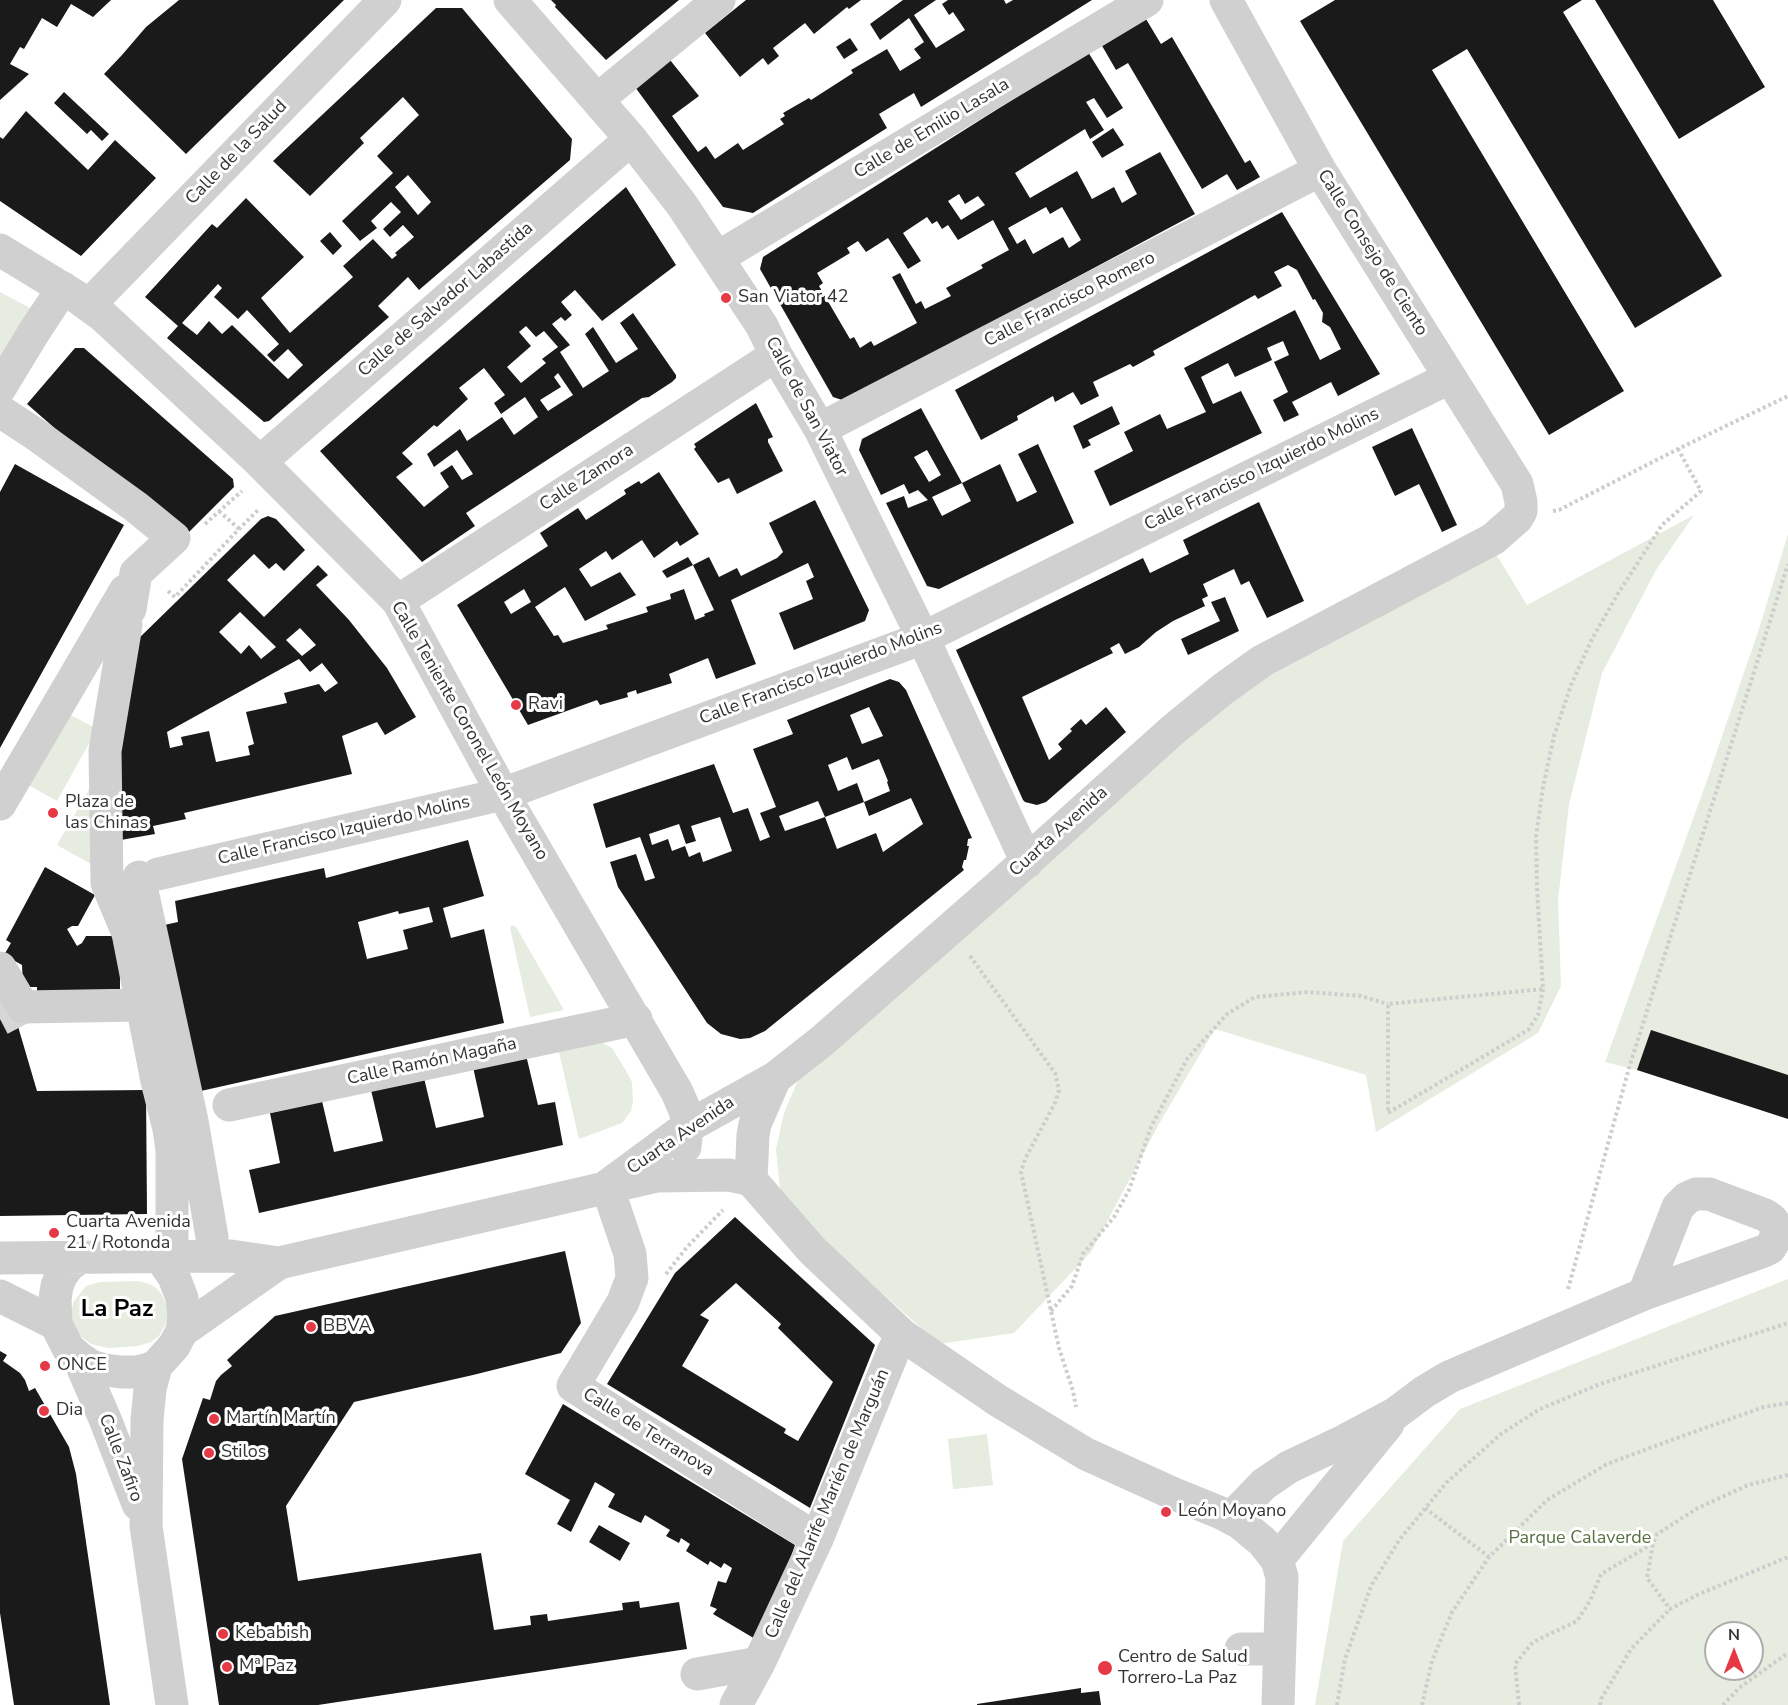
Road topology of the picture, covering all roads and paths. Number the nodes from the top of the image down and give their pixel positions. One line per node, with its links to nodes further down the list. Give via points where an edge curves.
1 (385, 0): 11 (street, Calle de la Salud)
2 (510, 0): 6 (street, Calle de San Viator)
3 (719, 0): 6 (street)
4 (1147, 0): 10 (street, Calle de Emilio Lasala)
5 (1226, 0): 8 (street, Calle Consejo de Ciento)
6 (597, 100): 7 (street, Calle de San Viator)
7 (631, 139): 10 (street, Calle de San Viator); 19 (street, Calle de Salvador Labastida)
8 (1320, 170): 13 (street, Calle Consejo de Ciento); 17 (street, Calle Francisco Romero)
9 (0, 250): 11 (street, Calle Teniente Coronel León Moyano)
10 (717, 258): 12 (street, Calle de San Viator)
11 (76, 297): 14 (street, Calle de la Salud, via 34,332); 19 (street, Calle Teniente Coronel León Moyano, via 103,316)
12 (777, 355): 17 (street, Calle de San Viator); 27 (street, Calle Zamora)
13 (1449, 378): 20 (street, Calle Consejo de Ciento, via 1517,484); 28 (street, Calle Francisco Izquierdo Molins)
14 (0, 388)
15 (1788, 396): 18 (path)
16 (0, 411): 25 (street, via 174,538)
17 (820, 429): 28 (street, Calle de San Viator)
18 (1678, 448): 20 (path, via 1560,510); 34 (path, via 1701,491 1662,525 1619,592 1571,685 1554,736 1536,837)
19 (270, 473): 21 (path); 23 (path); 27 (street, Calle Teniente Coronel León Moyano)
20 (1519, 510): 31 (street, Cuarta Avenida, via 1493,539 1262,661 1174,729)
21 (219, 511): 22 (path); 23 (path)
22 (204, 525)
23 (238, 529): 26 (path)
24 (1788, 564): 55 (path, via 1629,1068)
25 (136, 573): 30 (street); 36 (street, via 105,751 107,883 128,933)
26 (175, 597)
27 (398, 601): 29 (street, Calle Teniente Coronel León Moyano)
28 (923, 638): 29 (street, Calle Francisco Izquierdo Molins); 31 (street, Calle de San Viator)
29 (503, 794): 37 (street, Calle Teniente Coronel León Moyano); 44 (street, Calle Francisco Izquierdo Molins, via 161,873 192,1121)
30 (0, 804)
31 (1027, 862): 32 (street, Cuarta Avenida)
32 (950, 929): 38 (street, Cuarta Avenida); 51 (path, via 1055,1073 1059,1089 1055,1103 1021,1172)
33 (0, 968): 36 (street, via 23,1007)
34 (1542, 989): 35 (path); 35 (path, via 1538,1015 1528,1030 1388,1113)
35 (1388, 1004): 51 (path, via 1361,996 1308,992 1255,997 1227,1014 1187,1059 1151,1127 1130,1190 1083,1254 1072,1286)
36 (141, 1005): 47 (street, via 172,1150 172,1238)
37 (636, 1019): 39 (street, Calle Ramón Magaña); 40 (street, Calle Teniente Coronel León Moyano, via 677,1092)
38 (775, 1078): 40 (street, Cuarta Avenida); 42 (street, via 755,1124)
39 (229, 1105)
40 (687, 1127): 41 (street, Calle Teniente Coronel León Moyano, via 685,1148 679,1160); 43 (street, Cuarta Avenida)
41 (657, 1176): 42 (street, via 729,1175); 43 (street, Cuarta Avenida)
42 (751, 1180): 56 (street, via 812,1250)
43 (607, 1186): 48 (street, Cuarta Avenida); 66 (street, Calle de Terranova, via 630,1254 632,1278 623,1302 573,1386)
44 (212, 1237)
45 (81, 1257): 46 (street); 47 (street); 53 (street, via 64,1270 57,1286)
46 (0, 1258)
47 (161, 1258): 48 (street, Cuarta Avenida, via 231,1256); 54 (street, via 182,1298)
48 (279, 1263): 54 (street, Cuarta Avenida)
49 (1644, 1294): 55 (street)
50 (0, 1296): 53 (street)
51 (1051, 1311): 61 (path)
52 (1788, 1323): 63 (path, via 1600,1384 1540,1409 1501,1434 1447,1482)
53 (56, 1324): 57 (street)
54 (182, 1331): 58 (street)
55 (1556, 1333): 60 (street, via 1449,1377)
56 (902, 1335): 61 (street); 66 (street, Calle del Alarife Marién de Marguán)
57 (78, 1358): 58 (street, via 91,1366 121,1372); 65 (street, Calle Zafiro)
58 (156, 1366): 65 (street, Calle Zafiro, via 147,1420)
59 (1788, 1403): 68 (path, via 1764,1407 1607,1464 1547,1500)
60 (1396, 1413): 64 (street, via 1289,1467 1264,1484); 70 (street)
61 (1086, 1454): 64 (street)
62 (1788, 1475): 67 (path, via 1748,1485 1698,1508 1657,1534)
63 (1425, 1508): 68 (path); 80 (path, via 1371,1586 1345,1659)
64 (1231, 1518): 70 (street, via 1263,1542)
65 (146, 1526): 77 (street, Calle Zafiro)
66 (817, 1539): 75 (street, Calle del Alarife Marién de Marguán)
67 (1653, 1544): 71 (path, via 1647,1578); 82 (path, via 1601,1574 1577,1621 1533,1642 1515,1664)
68 (1489, 1557): 81 (path, via 1452,1612 1432,1661)
69 (1788, 1557): 71 (path)
70 (1277, 1560): 73 (street, via 1282,1577)
71 (1670, 1609): 83 (path, via 1631,1649)
72 (1241, 1649): 73 (street)
73 (1279, 1649): 79 (street)
74 (1788, 1653): 84 (path, via 1739,1688)
75 (759, 1663): 76 (street); 78 (street, Calle del Alarife Marién de Marguán)
76 (697, 1674)
77 (171, 1705)
78 (736, 1705)
79 (1278, 1705)
80 (1337, 1705)
81 (1422, 1705)
82 (1519, 1705)
83 (1600, 1705)
84 (1723, 1705)

